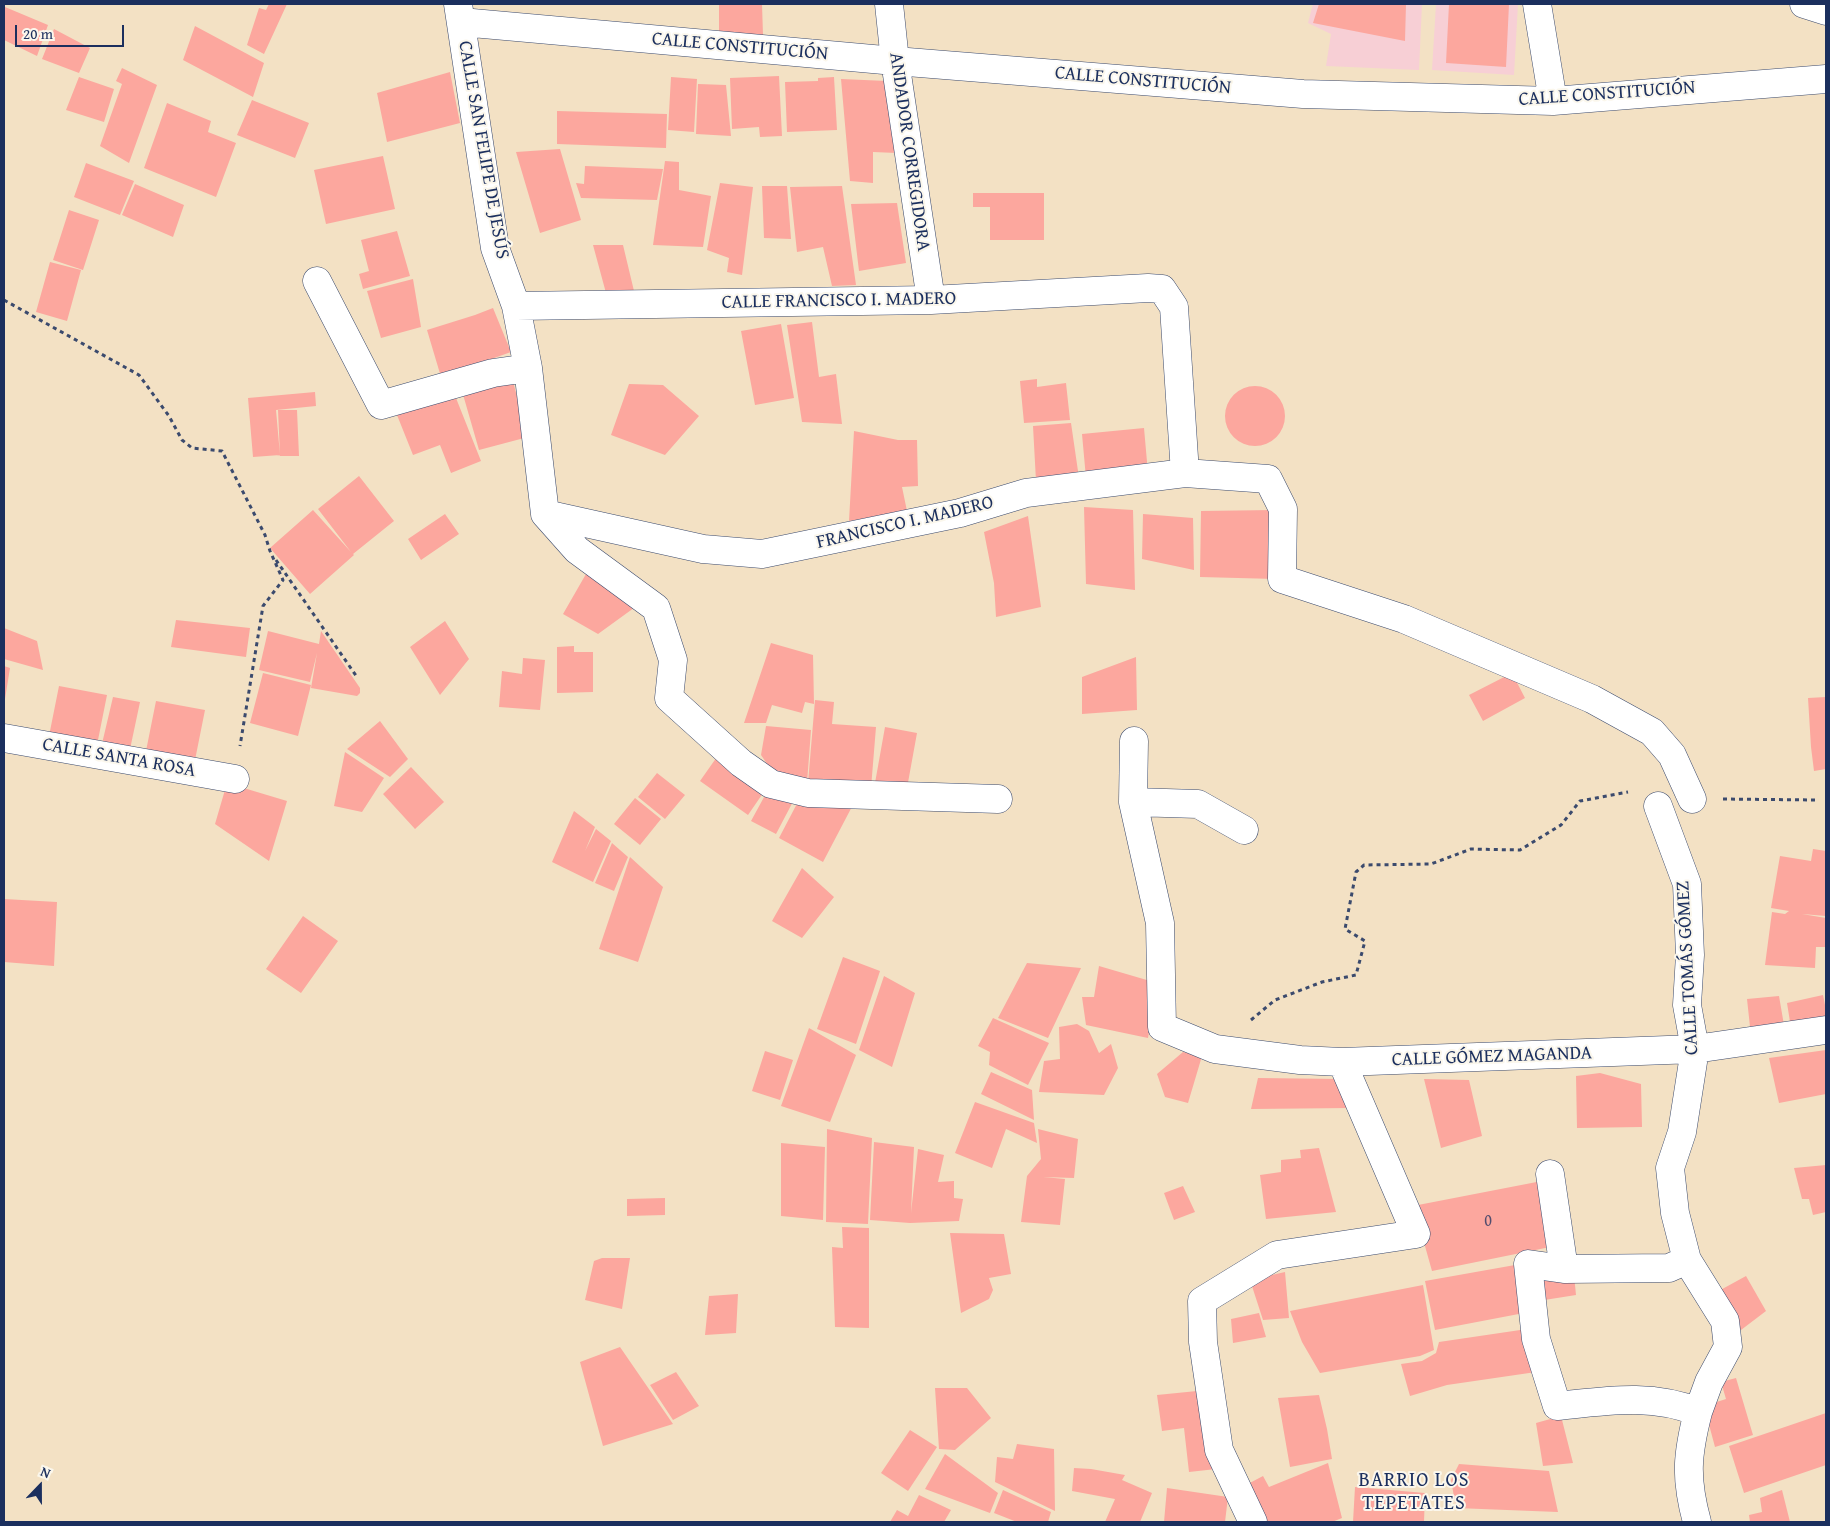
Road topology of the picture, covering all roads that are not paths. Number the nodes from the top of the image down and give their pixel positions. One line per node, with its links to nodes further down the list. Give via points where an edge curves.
1 (889, 4): 6 (street, ANDADOR CORREGIDORA)
2 (1537, 4): 8 (street)
3 (1804, 4): 4 (street)
4 (1826, 11)
5 (460, 13): 6 (street, CALLE CONSTITUCIÓN); 11 (street, CALLE SAN FELIPE DE JESÚS, via 495,248)
6 (895, 61): 8 (street, CALLE CONSTITUCIÓN, via 1303,94); 10 (street, ANDADOR CORREGIDORA)
7 (1826, 79): 8 (street, CALLE CONSTITUCIÓN)
8 (1553, 101)
9 (317, 281): 12 (street, via 381,405 493,374)
10 (931, 300): 11 (street, CALLE FRANCISCO I. MADERO); 13 (street, CALLE FRANCISCO I. MADERO, via 1162,289 1174,306)
11 (516, 306): 12 (street, CALLE SAN FELIPE DE JESÚS)
12 (528, 368): 14 (street, CALLE SAN FELIPE DE JESÚS)
13 (1185, 474): 14 (street, FRANCISCO I. MADERO, via 1026,493 960,513 762,554 702,549); 19 (street, FRANCISCO I. MADERO, via 1268,479 1283,509 1282,578 1404,619 1592,699 1652,732 1672,755)
14 (545, 514): 18 (street, via 577,550 656,608 674,660 669,698 741,763 771,784 808,793)
15 (4, 738): 17 (street, CALLE SANTA ROSA)
16 (1134, 741): 20 (street)
17 (235, 779)
18 (998, 799)
19 (1692, 799)
20 (1133, 802): 22 (street, via 1198,804); 25 (street, CALLE GÓMEZ MAGANDA, via 1160,923 1162,1027 1215,1049)
21 (1658, 806): 24 (street, CALLE TOMÁS GÓMEZ, via 1686,884 1690,955 1687,1005)
22 (1244, 830)
23 (1826, 1030): 24 (street, CALLE GÓMEZ MAGANDA)
24 (1695, 1050): 25 (street, CALLE GÓMEZ MAGANDA); 27 (street, CALLE TOMÁS GÓMEZ, via 1682,1132 1670,1168 1675,1213)
25 (1342, 1062): 30 (street, via 1416,1234 1277,1255 1202,1301 1203,1342 1219,1450)
26 (1550, 1174): 28 (street)
27 (1687, 1260): 28 (street, via 1669,1268); 29 (street, CALLE TOMÁS GÓMEZ, via 1725,1321 1728,1347 1709,1382)
28 (1564, 1269): 29 (street, via 1528,1264 1536,1339 1557,1406 1636,1398 1685,1406)
29 (1698, 1412): 31 (street, CALLE TOMÁS GÓMEZ, via 1688,1464)
30 (1253, 1522)
31 (1697, 1522)

